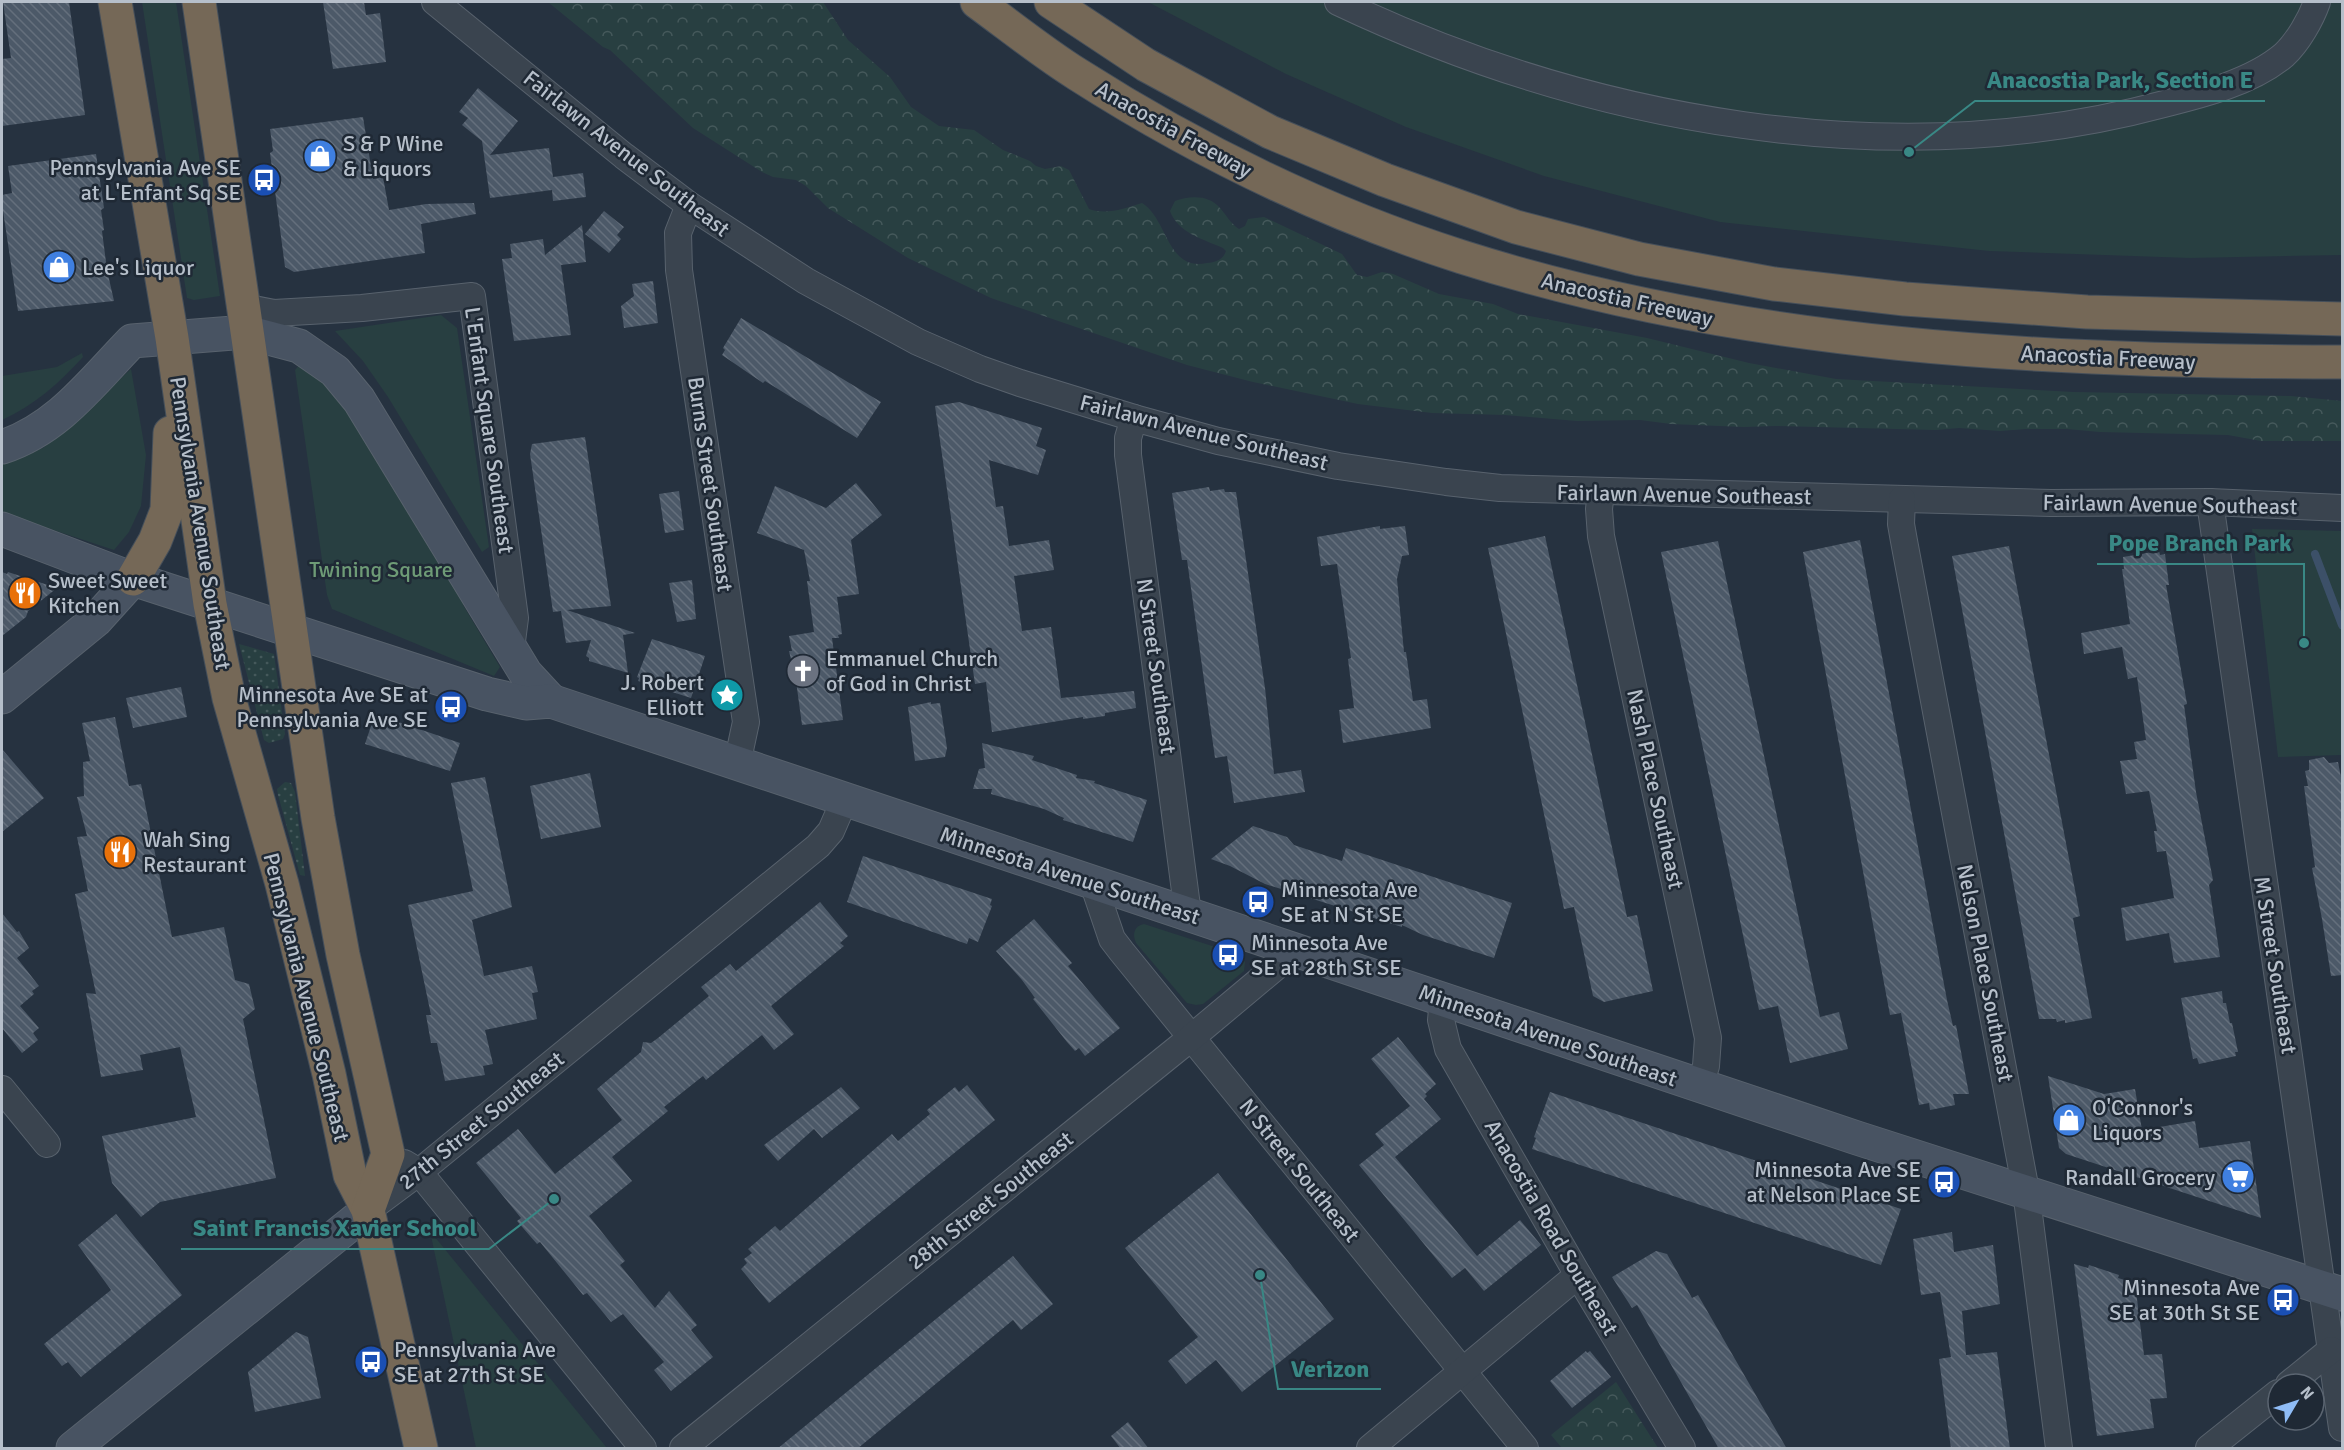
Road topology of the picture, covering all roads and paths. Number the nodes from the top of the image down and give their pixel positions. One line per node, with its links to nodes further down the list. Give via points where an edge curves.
1 (115, 2): 11 (highway, Pennsylvania Avenue Southeast)
2 (199, 2): 9 (highway, Pennsylvania Avenue Southeast)
3 (435, 2): 8 (street, Fairlawn Avenue Southeast)
4 (977, 2): 12 (highway, Anacostia Freeway, via 1074,73 1251,172 1366,223 1461,257 1579,290 1713,319 1848,339 2204,362)
5 (1051, 2): 10 (highway, Anacostia Freeway, via 1146,65 1270,132 1385,180 1516,227 1639,260 1774,284 1905,299 2087,312)
6 (1338, 2): 7 (street, via 1461,54 1620,102 1789,132 1971,137 2053,129 2118,117 2240,80 2285,54)
7 (2317, 2)
8 (689, 205): 13 (street, Fairlawn Avenue Southeast, via 806,281 918,342 980,369); 26 (street, Burns Street Southeast, via 678,233 679,270 746,723)
9 (245, 319): 11 (main road, Minnesota Avenue Southeast); 22 (highway, Pennsylvania Avenue Southeast); 23 (main road, Minnesota Avenue Southeast, via 299,345 348,385); 23 (street, L'Enfant Square Southeast, via 274,313 472,296 515,618)
10 (2343, 319)
11 (172, 338): 14 (main road, Minnesota Avenue Southeast, via 132,341 69,408 36,432); 20 (highway, via 167,510); 21 (highway, Pennsylvania Avenue Southeast)
12 (2343, 362)
13 (1134, 418): 15 (street, Fairlawn Avenue Southeast, via 1258,450 1378,473 1500,488); 29 (street, N Street Southeast, via 1128,454)
14 (2, 447)
15 (1601, 492): 16 (street, Fairlawn Avenue Southeast); 33 (street, Nash Place Southeast, via 1601,536 1708,1038)
16 (1902, 499): 17 (street, Fairlawn Avenue Southeast); 38 (street, Nelson Place Southeast, via 1904,541)
17 (2210, 502): 18 (street, Fairlawn Avenue Southeast); 41 (street, M Street Southeast)
18 (2343, 508)
19 (2, 528): 20 (main road, Minnesota Avenue Southeast)
20 (133, 579): 21 (main road, Minnesota Avenue Southeast); 24 (main road, via 96,620)
21 (210, 604): 22 (main road, Minnesota Avenue Southeast); 39 (highway, Pennsylvania Avenue Southeast, via 229,698 282,884 350,1176)
22 (289, 630): 25 (main road, Minnesota Avenue Southeast, via 487,694 526,703); 36 (highway, Pennsylvania Avenue Southeast, via 343,955)
23 (511, 649): 25 (main road, Minnesota Avenue Southeast)
24 (2, 697)
25 (550, 701): 26 (main road, Minnesota Avenue Southeast)
26 (736, 764): 27 (main road, Minnesota Avenue Southeast)
27 (844, 801): 28 (main road, Minnesota Avenue Southeast); 37 (street, 27th Street Southeast, via 831,831 818,846)
28 (1093, 883): 29 (main road, Minnesota Avenue Southeast); 32 (street, N Street Southeast, via 1112,939)
29 (1188, 914): 30 (main road, Minnesota Avenue Southeast)
30 (1296, 950): 31 (main road, Minnesota Avenue Southeast); 32 (street, 28th Street Southeast)
31 (1443, 999): 33 (main road, Minnesota Avenue Southeast); 40 (street, Anacostia Road Southeast, via 1441,1020 1448,1049)
32 (1192, 1037): 43 (street, N Street Southeast); 50 (street, 28th Street Southeast)
33 (1700, 1085): 38 (main road, Minnesota Avenue Southeast)
34 (2, 1089): 35 (street)
35 (47, 1144)
36 (388, 1154): 37 (street); 39 (highway)
37 (419, 1172): 39 (street, 27th Street Southeast); 49 (street)
38 (2026, 1191): 41 (main road, Minnesota Avenue Southeast); 54 (street, Nelson Place Southeast)
39 (368, 1210): 47 (main road, 27th Street Southeast); 48 (highway, Pennsylvania Avenue Southeast)
40 (1578, 1275): 43 (street); 53 (street, Anacostia Road Southeast)
41 (2333, 1291): 42 (street, M Street Southeast)
42 (2331, 1350): 44 (street); 46 (street, M Street Southeast)
43 (1463, 1372): 51 (street); 52 (street, N Street Southeast)
44 (2304, 1372)
45 (2266, 1403): 55 (street)
46 (2343, 1428)
47 (74, 1449)
48 (421, 1449)
49 (643, 1449)
50 (682, 1449)
51 (1370, 1449)
52 (1525, 1449)
53 (1682, 1449)
54 (2059, 1449)
55 (2209, 1449)

